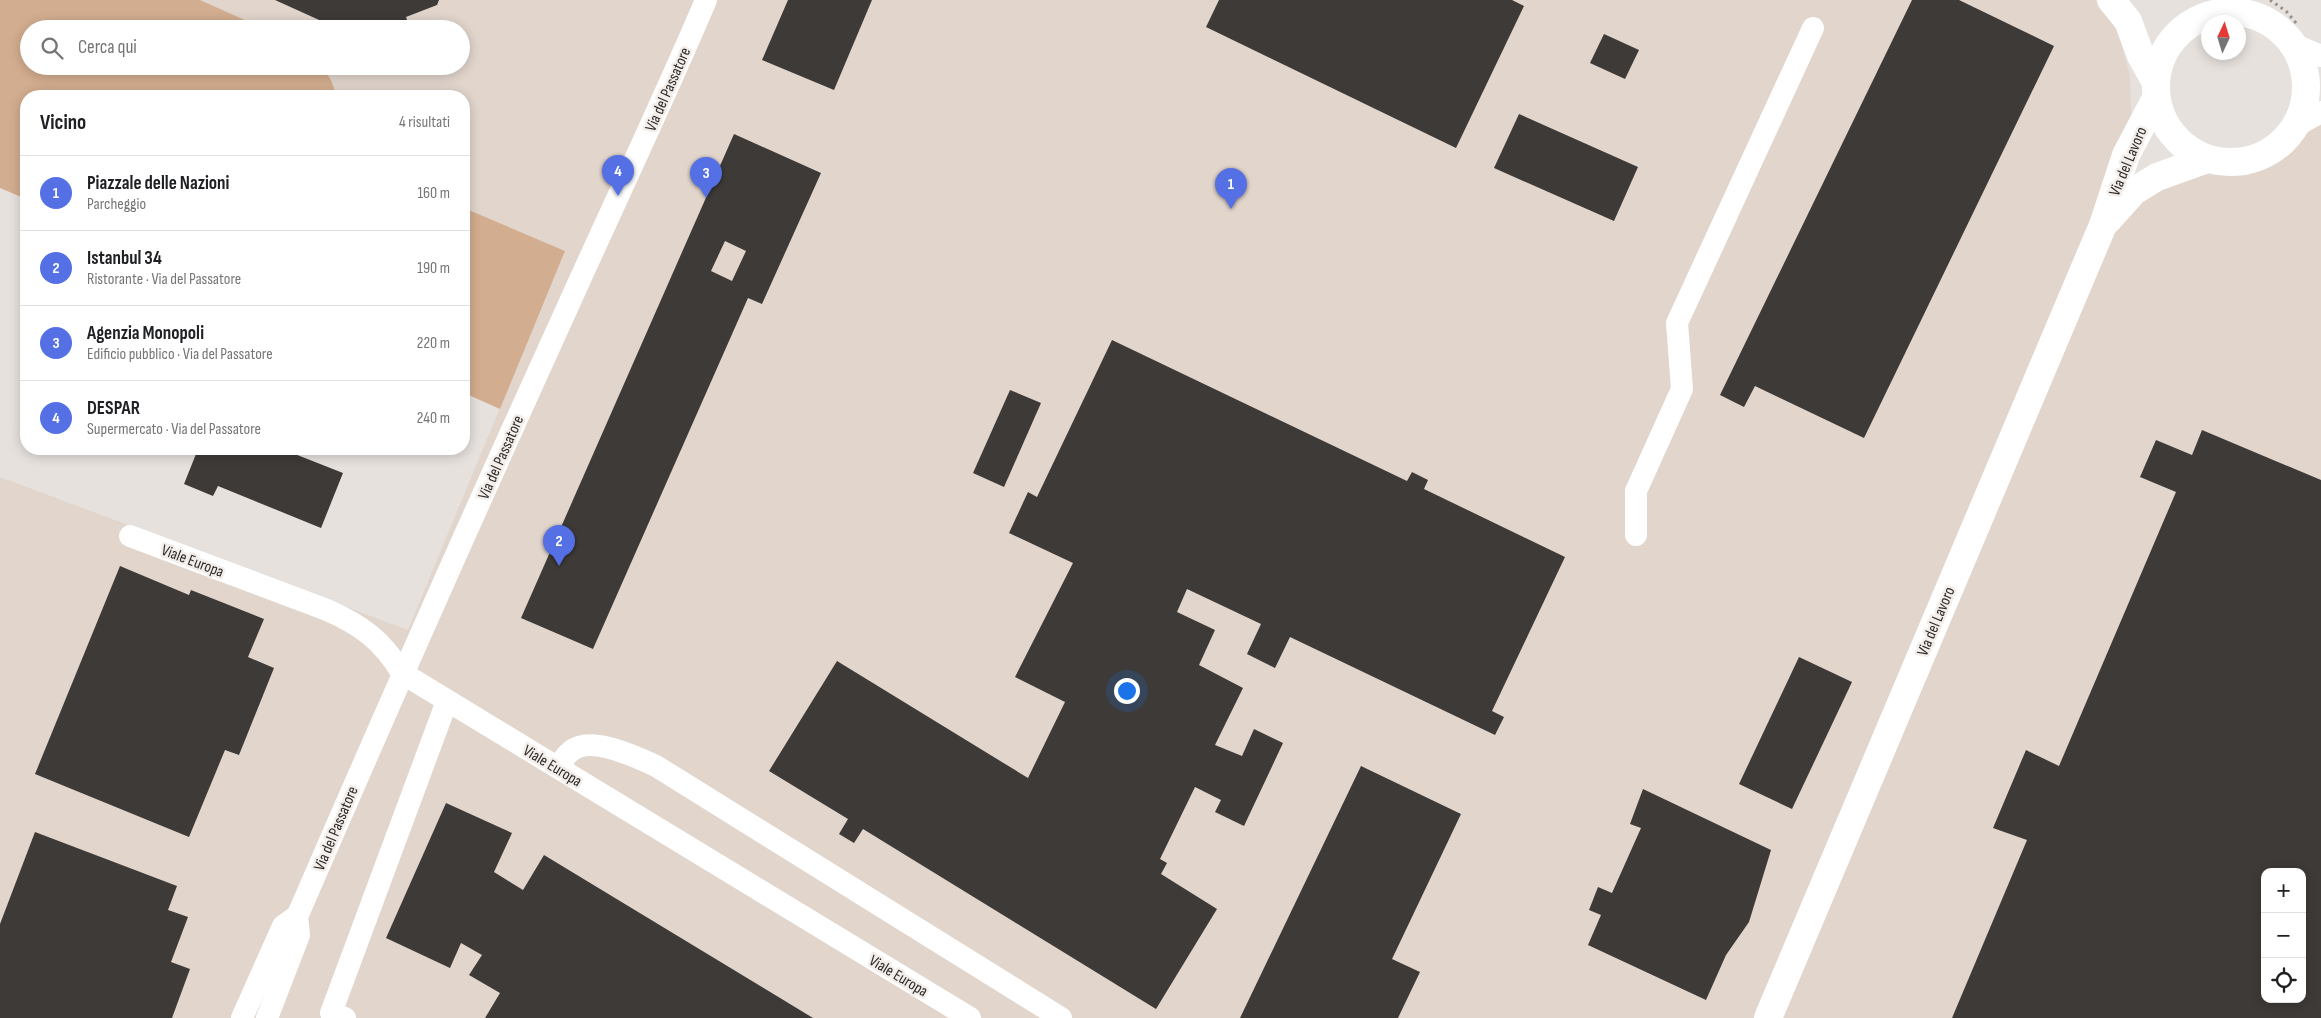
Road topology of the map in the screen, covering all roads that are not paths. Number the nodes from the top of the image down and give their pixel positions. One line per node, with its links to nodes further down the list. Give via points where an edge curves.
1 (706, 0): 15 (street, Via del Passatore, via 672,82)
2 (2111, 0): 8 (main road, via 2128,20)
3 (2212, 0): 4 (main road)
4 (2242, 12): 6 (main road, Via del Lavoro); 8 (main road, Via del Lavoro, via 2217,13 2194,21 2174,36 2161,57)
5 (1813, 28): 13 (street, via 1677,323 1682,389 1636,491)
6 (2297, 36): 7 (street); 10 (main road, Via del Lavoro, via 2307,84 2304,106)
7 (2321, 56)
8 (2155, 90): 11 (main road, Via del Lavoro, via 2162,119 2173,137); 12 (main road, Via del Lavoro, via 2126,155)
9 (2321, 112): 10 (street)
10 (2296, 126): 11 (main road, Via del Lavoro, via 2284,142 2254,159 2228,163)
11 (2207, 159): 12 (main road, Via del Lavoro, via 2157,177 2134,191)
12 (2103, 225): 24 (main road, Via del Lavoro)
13 (1636, 535)
14 (130, 536): 15 (street, Viale Europa, via 343,617 381,642)
15 (402, 673): 16 (street, Viale Europa); 18 (street, Via del Passatore)
16 (447, 701): 17 (street, Viale Europa); 21 (street, via 330,1013)
17 (558, 767): 22 (street, Viale Europa); 23 (street, via 570,751 580,746 616,749 656,766)
18 (296, 916): 19 (street, Via del Passatore, via 284,926); 20 (street, Via del Passatore, via 299,935)
19 (242, 1018)
20 (267, 1018)
21 (345, 1018)
22 (970, 1018)
23 (1061, 1018)
24 (1768, 1018)

